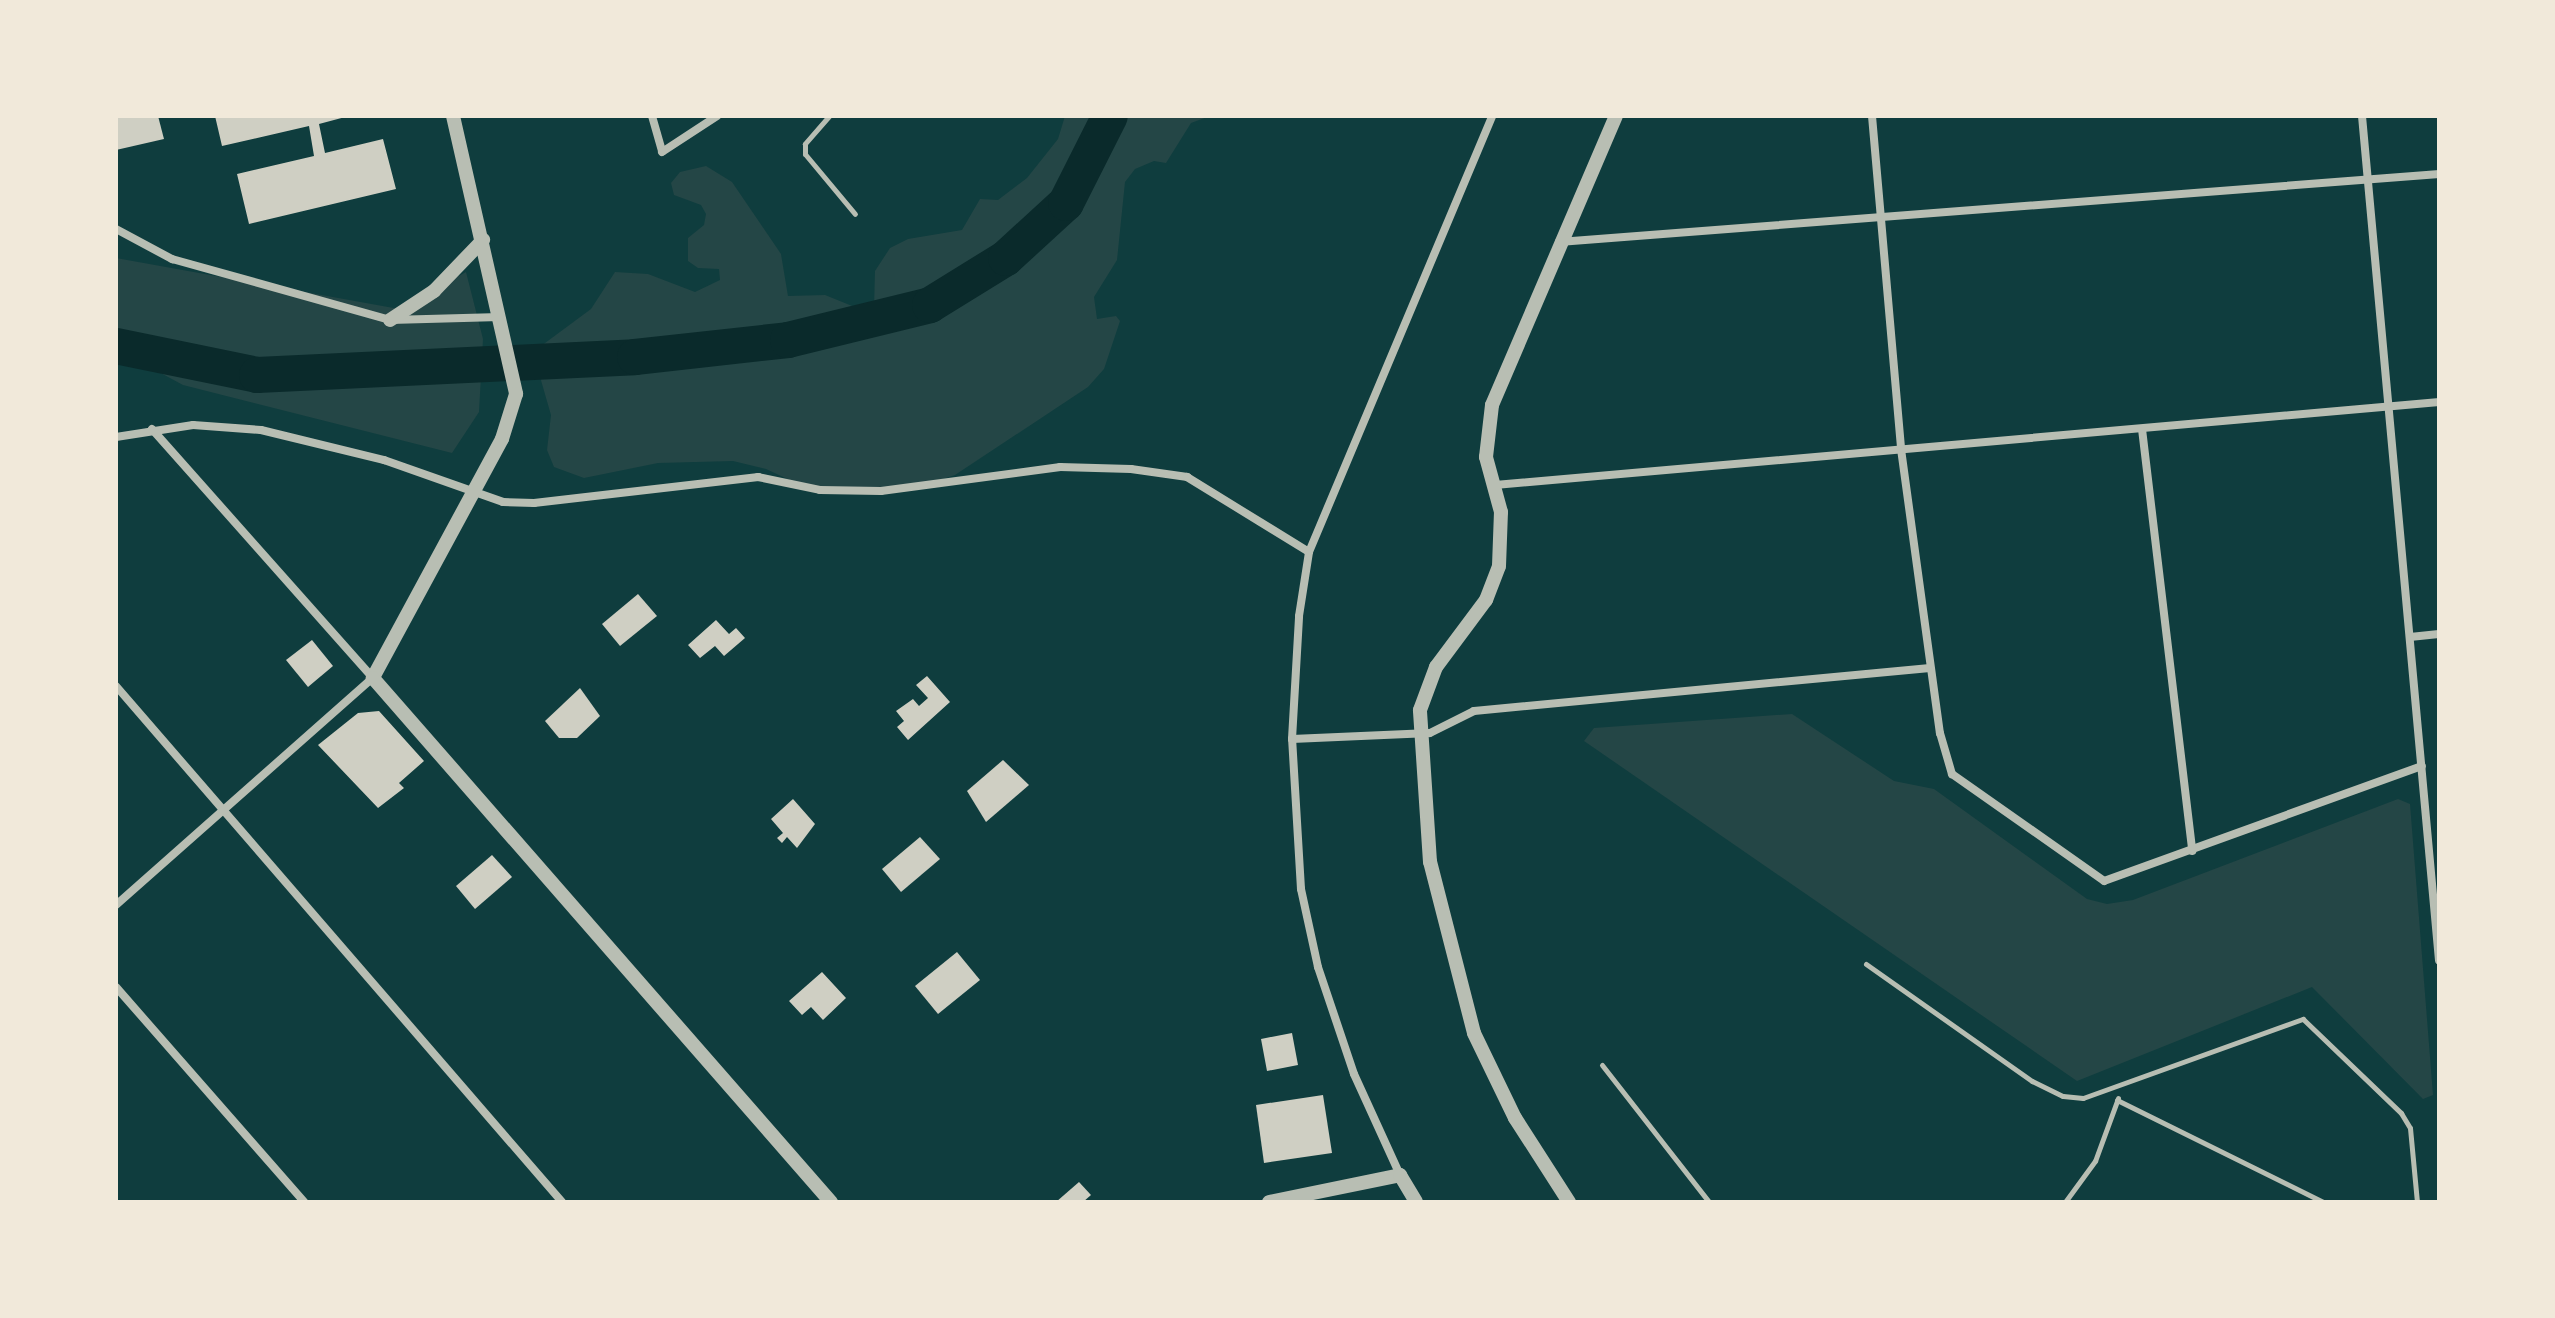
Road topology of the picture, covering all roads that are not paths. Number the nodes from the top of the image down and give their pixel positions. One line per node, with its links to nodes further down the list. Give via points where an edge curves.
1 (453, 116): 14 (street)
2 (652, 116): 3 (street, via 662,152)
3 (717, 116)
4 (829, 116): 11 (lane, via 805,144 805,154)
5 (1492, 116): 26 (street)
6 (1616, 116): 15 (street)
7 (1872, 116): 12 (street)
8 (2362, 116): 10 (street)
9 (2439, 174): 10 (street)
10 (2368, 181): 12 (street); 19 (street)
11 (855, 214)
12 (1880, 221): 15 (street); 23 (street)
13 (116, 229): 17 (street, via 172,259)
14 (483, 240): 16 (street); 17 (street, via 434,291)
15 (1559, 242): 24 (street, via 1492,405 1486,457)
16 (500, 317): 17 (street); 25 (street, via 516,394 502,439)
17 (390, 320)
18 (2439, 402): 19 (street)
19 (2389, 407): 21 (street); 28 (street)
20 (152, 429): 22 (street); 25 (street, via 193,425 261,430 384,460); 30 (street)
21 (2142, 429): 23 (street); 36 (street)
22 (116, 437)
23 (1901, 449): 24 (street); 29 (street)
24 (1495, 485): 32 (street, via 1502,537 1499,566 1486,600 1425,690)
25 (473, 492): 26 (street, via 503,502 534,503 758,477 820,490 881,491 1060,467 1131,469 1187,477); 30 (street)
26 (1309, 552): 33 (street)
27 (2439, 634): 28 (street)
28 (2410, 637): 34 (street)
29 (1930, 668): 32 (street, via 1474,711); 36 (street, via 1952,774 2104,881)
30 (373, 678): 35 (street); 48 (street)
31 (116, 686): 35 (street)
32 (1420, 734): 33 (street); 51 (street, via 1430,862 1474,1033 1515,1118)
33 (1292, 739): 45 (street, via 1301,889 1318,967 1354,1074)
34 (2422, 766): 36 (street); 38 (street)
35 (223, 810): 37 (street); 47 (street)
36 (2192, 851)
37 (116, 905)
38 (2438, 921): 39 (street)
39 (2439, 960)
40 (1866, 964): 43 (lane, via 2032,1081 2063,1096 2083,1098)
41 (116, 987): 46 (street)
42 (1602, 1065): 52 (lane)
43 (2120, 1089): 44 (lane); 55 (lane, via 2303,1019 2401,1113 2410,1128)
44 (2117, 1100): 53 (lane, via 2095,1161); 54 (lane)
45 (1400, 1175): 49 (street); 50 (street)
46 (304, 1202)
47 (562, 1202)
48 (831, 1202)
49 (1269, 1202)
50 (1416, 1202)
51 (1569, 1202)
52 (1709, 1202)
53 (2065, 1202)
54 (2323, 1202)
55 (2417, 1202)

